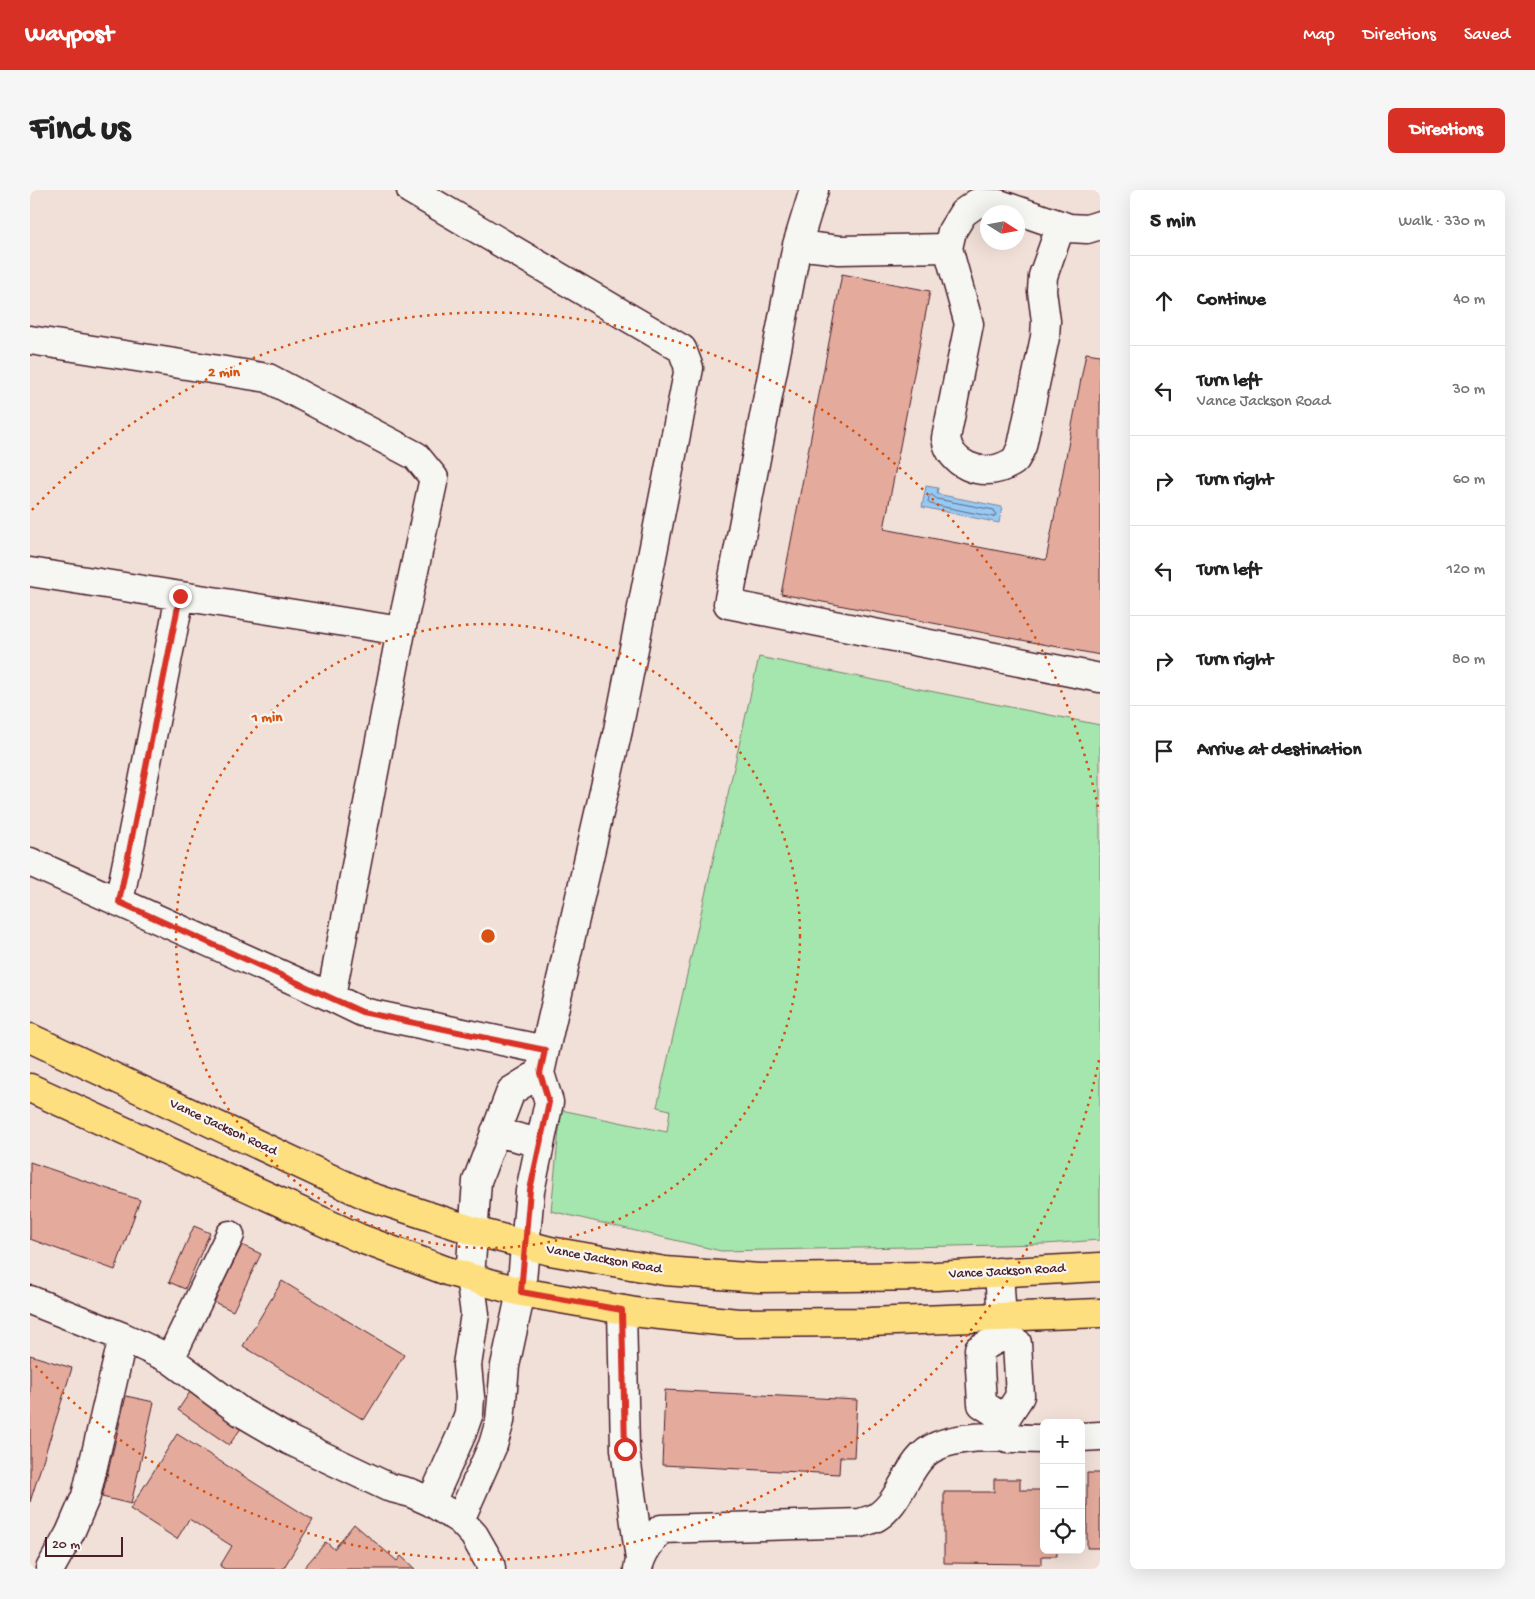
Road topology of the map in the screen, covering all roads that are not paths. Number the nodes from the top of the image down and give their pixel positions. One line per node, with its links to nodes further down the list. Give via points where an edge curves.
1 (411, 190): 16 (street, via 682,349 689,368 618,730)
2 (814, 190): 5 (street)
3 (1100, 224): 4 (street, via 1087,228)
4 (1061, 225): 6 (street, via 999,204 977,203 964,213 952,231); 6 (street, via 1043,276 1045,338 1022,446 1015,461 1002,468 986,471 970,467 955,459 948,448 946,438 969,324)
5 (797, 245): 6 (street, via 839,250); 11 (street, via 728,604)
6 (948, 248)
7 (30, 340): 10 (street, via 268,378 416,456 434,478)
8 (30, 572): 9 (street)
9 (180, 596): 10 (street); 13 (street)
10 (401, 631): 14 (street)
11 (1100, 678)
12 (30, 862): 13 (street)
13 (119, 902): 14 (street)
14 (331, 998): 16 (street, via 362,1012)
15 (30, 1038): 20 (main road, Vance Jackson Road, via 368,1196)
16 (543, 1062): 18 (street, via 511,1091); 19 (street, via 549,1102)
17 (30, 1088): 25 (main road, via 359,1238)
18 (495, 1132): 19 (street); 20 (street, via 478,1181)
19 (540, 1143): 22 (street, via 530,1190)
20 (474, 1231): 22 (main road, Vance Jackson Road); 25 (street)
21 (230, 1234): 32 (street)
22 (524, 1245): 24 (main road, Vance Jackson Road, via 665,1271 759,1278); 26 (street)
23 (1100, 1267): 24 (main road, Vance Jackson Road)
24 (999, 1272): 30 (street)
25 (470, 1277): 26 (main road); 37 (street, via 475,1314 467,1365 470,1413)
26 (521, 1292): 28 (main road); 38 (street, via 505,1366 500,1421 493,1445)
27 (30, 1300): 31 (street)
28 (622, 1310): 30 (main road, via 738,1323); 39 (street, via 625,1449)
29 (1100, 1313): 30 (main road)
30 (1002, 1326): 33 (street, via 1017,1343 1020,1396); 33 (street, via 979,1349 982,1404)
31 (123, 1336): 32 (street); 40 (street, via 86,1496)
32 (170, 1359): 37 (street, via 241,1412 289,1440 388,1487)
33 (1006, 1429): 36 (street); 39 (street, via 935,1446 916,1462 891,1505 876,1518 861,1523 661,1529)
34 (1100, 1436): 35 (street)
35 (1085, 1437)
36 (1040, 1438)
37 (432, 1502): 38 (street)
38 (460, 1520): 41 (street, via 474,1535)
39 (639, 1564)
40 (50, 1569)
41 (491, 1569)

